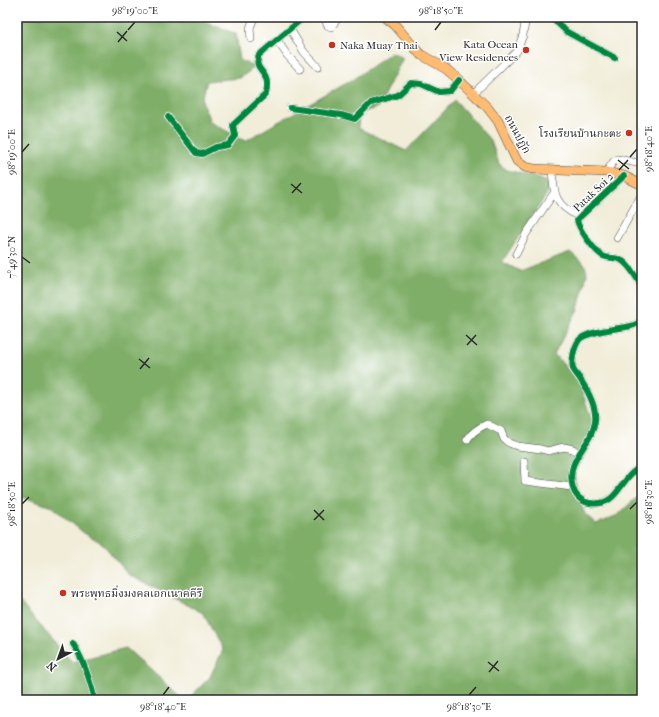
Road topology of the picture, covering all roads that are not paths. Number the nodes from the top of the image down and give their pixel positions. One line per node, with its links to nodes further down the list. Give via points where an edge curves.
1 (252, 17): 9 (street)
2 (304, 17): 8 (street)
3 (325, 17): 4 (street, via 327,25 331,27)
4 (339, 17)
5 (385, 17): 14 (main road, ถนนปฏัก, via 420,54)
6 (530, 17): 15 (street, via 525,23 517,51)
7 (551, 17): 11 (street, via 568,32)
8 (290, 30): 10 (street); 12 (street, via 304,52)
9 (251, 39)
10 (277, 40): 13 (street); 17 (street, via 259,55 257,61 266,79 266,94 233,125 235,136 228,144 202,154 196,153)
11 (615, 58)
12 (318, 67)
13 (300, 69)
14 (459, 80): 15 (main road, ถนนปฏัก); 16 (street, via 450,91 439,92 421,84 411,83 398,95 371,103 355,120)
15 (472, 94): 19 (main road, ถนนปฏัก, via 498,120 517,161 525,167)
16 (290, 108)
17 (168, 117)
18 (642, 164): 20 (street, via 618,159)
19 (552, 170): 20 (main road, ถนนปฏัก); 23 (street)
20 (606, 172): 21 (main road, ถนนปฏัก)
21 (624, 176): 22 (main road, ถนนปฏัก); 25 (street, Patak Soi 2)
22 (642, 185)
23 (554, 193): 25 (street, via 568,212); 27 (street, via 526,234)
24 (642, 194): 26 (street)
25 (580, 217): 28 (street, Patak Soi 2, via 577,220 578,226 593,246 602,256 622,260)
26 (617, 238)
27 (516, 254)
28 (642, 288)
29 (642, 321): 31 (street, via 587,335 575,346 572,362 594,407 595,421 592,432)
30 (467, 440): 31 (street, via 470,435 487,424 500,431 504,438 517,446 548,451 564,447 573,449)
31 (578, 454): 34 (street, via 571,469)
32 (524, 461): 34 (street, via 525,481)
33 (642, 467): 34 (street, via 628,478 615,496 605,502 589,503 577,496)
34 (572, 487)
35 (73, 644): 36 (street, via 79,653)
36 (95, 700)

